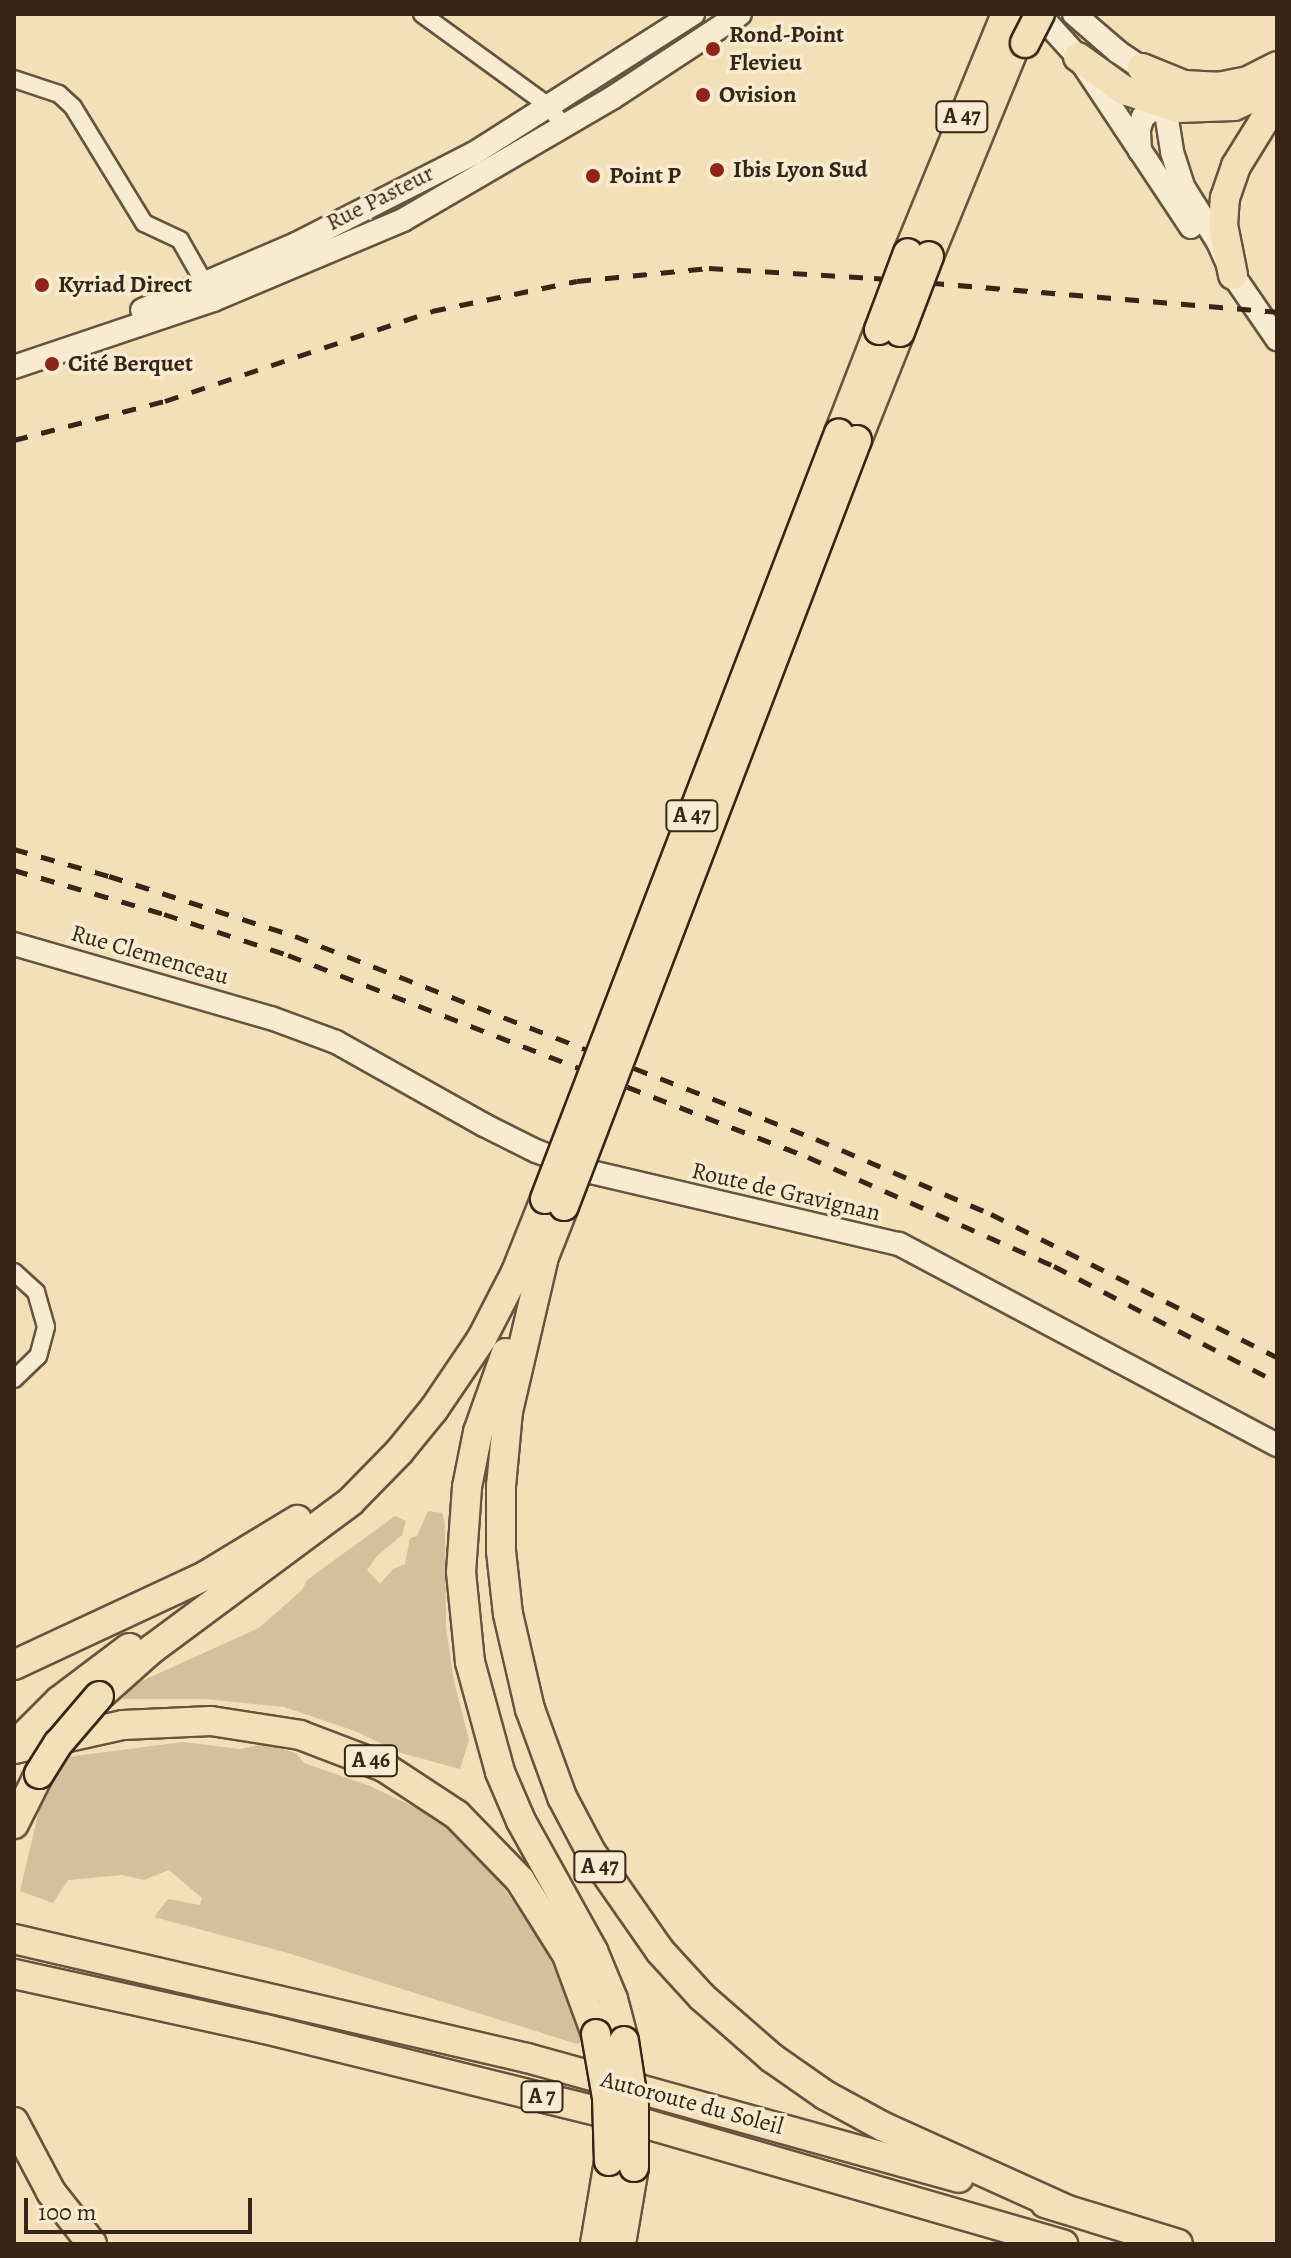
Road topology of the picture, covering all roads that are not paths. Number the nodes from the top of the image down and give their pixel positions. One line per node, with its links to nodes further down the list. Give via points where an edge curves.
1 (422, 14): 15 (street)
2 (693, 14): 15 (main road, Rue Pasteur)
3 (740, 14): 15 (main road, Rue Pasteur, via 612,98)
4 (1039, 14): 6 (highway, bridge); 7 (main road)
5 (1074, 14): 9 (main road)
6 (1016, 25): 17 (highway, A 47); 17 (highway, A 47, via 1004,67)
7 (1078, 57): 14 (highway, via 1112,83); 16 (main road)
8 (1277, 66): 11 (highway, via 1231,86)
9 (1142, 68): 11 (highway, via 1172,82); 14 (main road)
10 (14, 79): 19 (street, via 59,94 73,107 144,223 180,240)
11 (1198, 86): 14 (main road)
12 (1277, 86): 14 (highway, via 1219,108 1194,110)
13 (1277, 100): 18 (highway, via 1228,186 1223,225)
14 (1160, 103): 16 (main road, via 1141,122); 18 (main road, via 1184,188)
15 (556, 116): 19 (main road, Rue Pasteur, via 403,220)
16 (1140, 152): 18 (main road, via 1211,255)
17 (919, 254): 24 (highway, A 47, bridge)
18 (1233, 275): 20 (main road)
19 (210, 291): 21 (main road, Rue Pasteur)
20 (1277, 339)
21 (14, 366)
22 (14, 944): 23 (main road, Rue Clemenceau)
23 (271, 1018): 29 (main road, Route de Gravignan, via 336,1042 484,1125 591,1172 899,1244)
24 (555, 1202): 25 (highway, A 47); 28 (highway, A 47, via 495,1315)
25 (543, 1261): 37 (highway, A 47, bridge, via 474,1447 464,1520 462,1597 473,1679 500,1772 613,1999 634,2106); 38 (highway, A 47, via 508,1411 501,1551 508,1614 530,1709 562,1797 591,1852 660,1951 702,1997 772,2058 884,2127)
26 (14, 1272): 27 (street, via 36,1292 46,1327 38,1356)
27 (14, 1379)
28 (434, 1409): 30 (highway, A 47, via 351,1501); 31 (highway, via 310,1512 250,1551)
29 (1277, 1445)
30 (233, 1587): 32 (highway, via 159,1628 59,1701); 33 (highway, bridge, via 99,1696 58,1744)
31 (14, 1665)
32 (14, 1748): 37 (highway, A 46, bridge, via 123,1725 211,1721 300,1735 384,1767 457,1815 520,1880 567,1955 596,2034)
33 (14, 1824)
34 (14, 1939): 38 (highway, Autoroute du Soleil / A 7, via 527,2058)
35 (14, 1974): 42 (highway, Autoroute du Soleil / A 7, via 265,2029 629,2119)
36 (14, 2122): 39 (highway, via 51,2192)
37 (621, 2164): 40 (highway, A 46); 41 (highway, A 47)
38 (1063, 2208): 43 (highway, Autoroute du Soleil / A 7)
39 (92, 2244)
40 (595, 2244)
41 (621, 2244)
42 (1063, 2244)
43 (1178, 2244)

